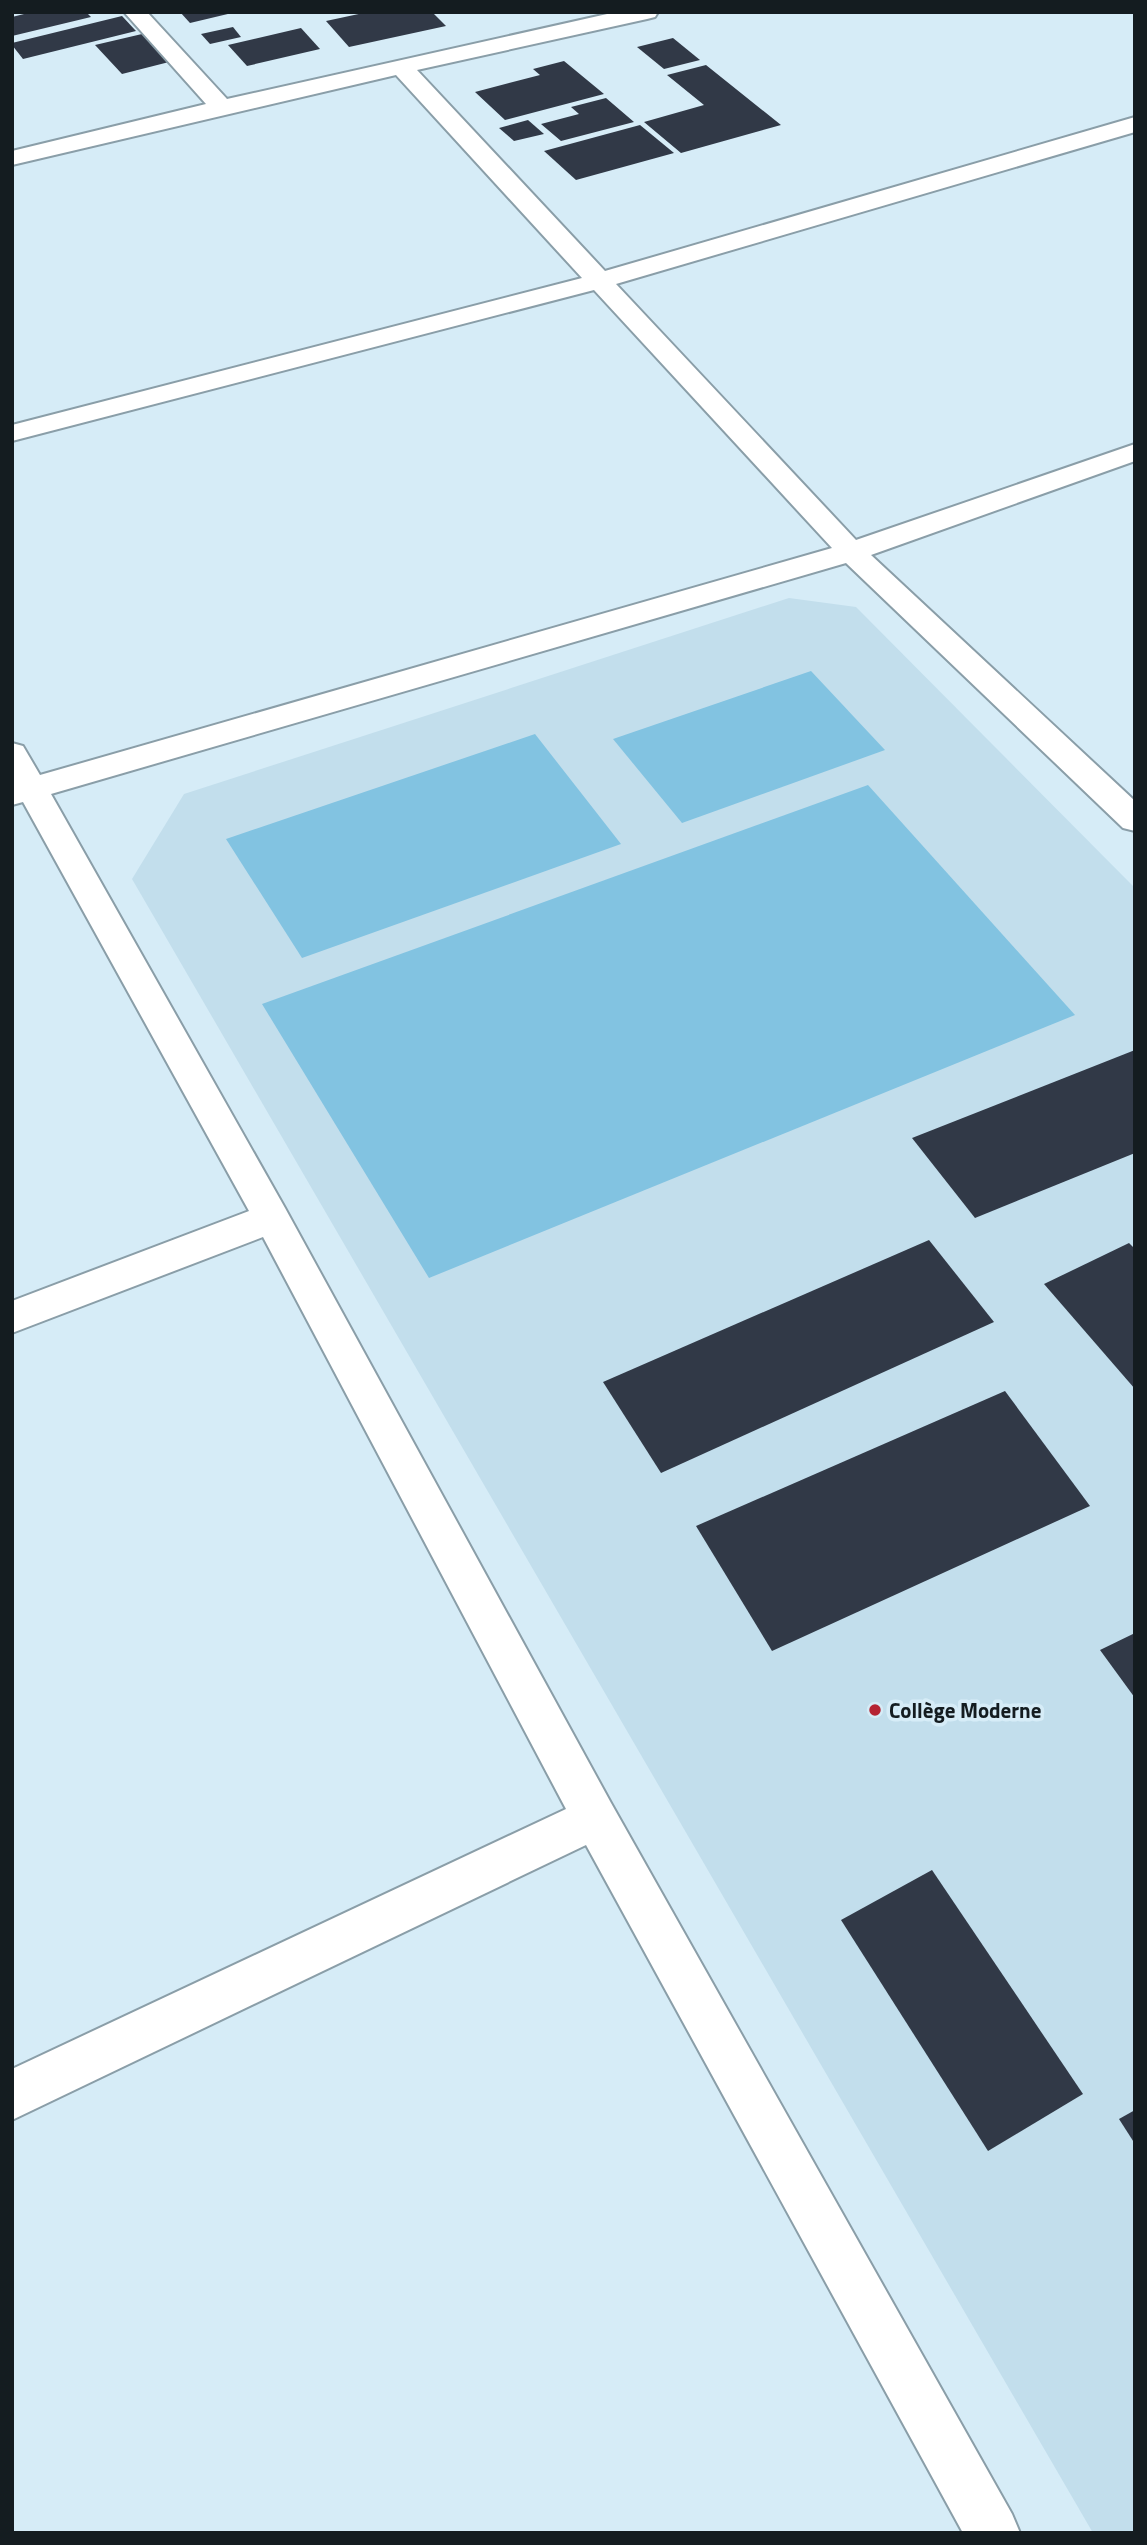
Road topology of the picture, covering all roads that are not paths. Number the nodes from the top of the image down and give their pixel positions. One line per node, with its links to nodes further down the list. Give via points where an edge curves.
1 (135, 12): 4 (street)
2 (647, 12): 3 (street)
3 (402, 68): 4 (street); 7 (street)
4 (222, 107): 6 (street)
5 (1135, 124): 7 (street)
6 (12, 159)
7 (599, 281): 8 (street); 10 (street)
8 (12, 433)
9 (1135, 452): 10 (street)
10 (851, 552): 11 (street); 12 (street)
11 (18, 778): 13 (street)
12 (1135, 820)
13 (272, 1218): 14 (street); 15 (street)
14 (12, 1317)
15 (596, 1818): 16 (street); 17 (street)
16 (12, 2095)
17 (993, 2533)

